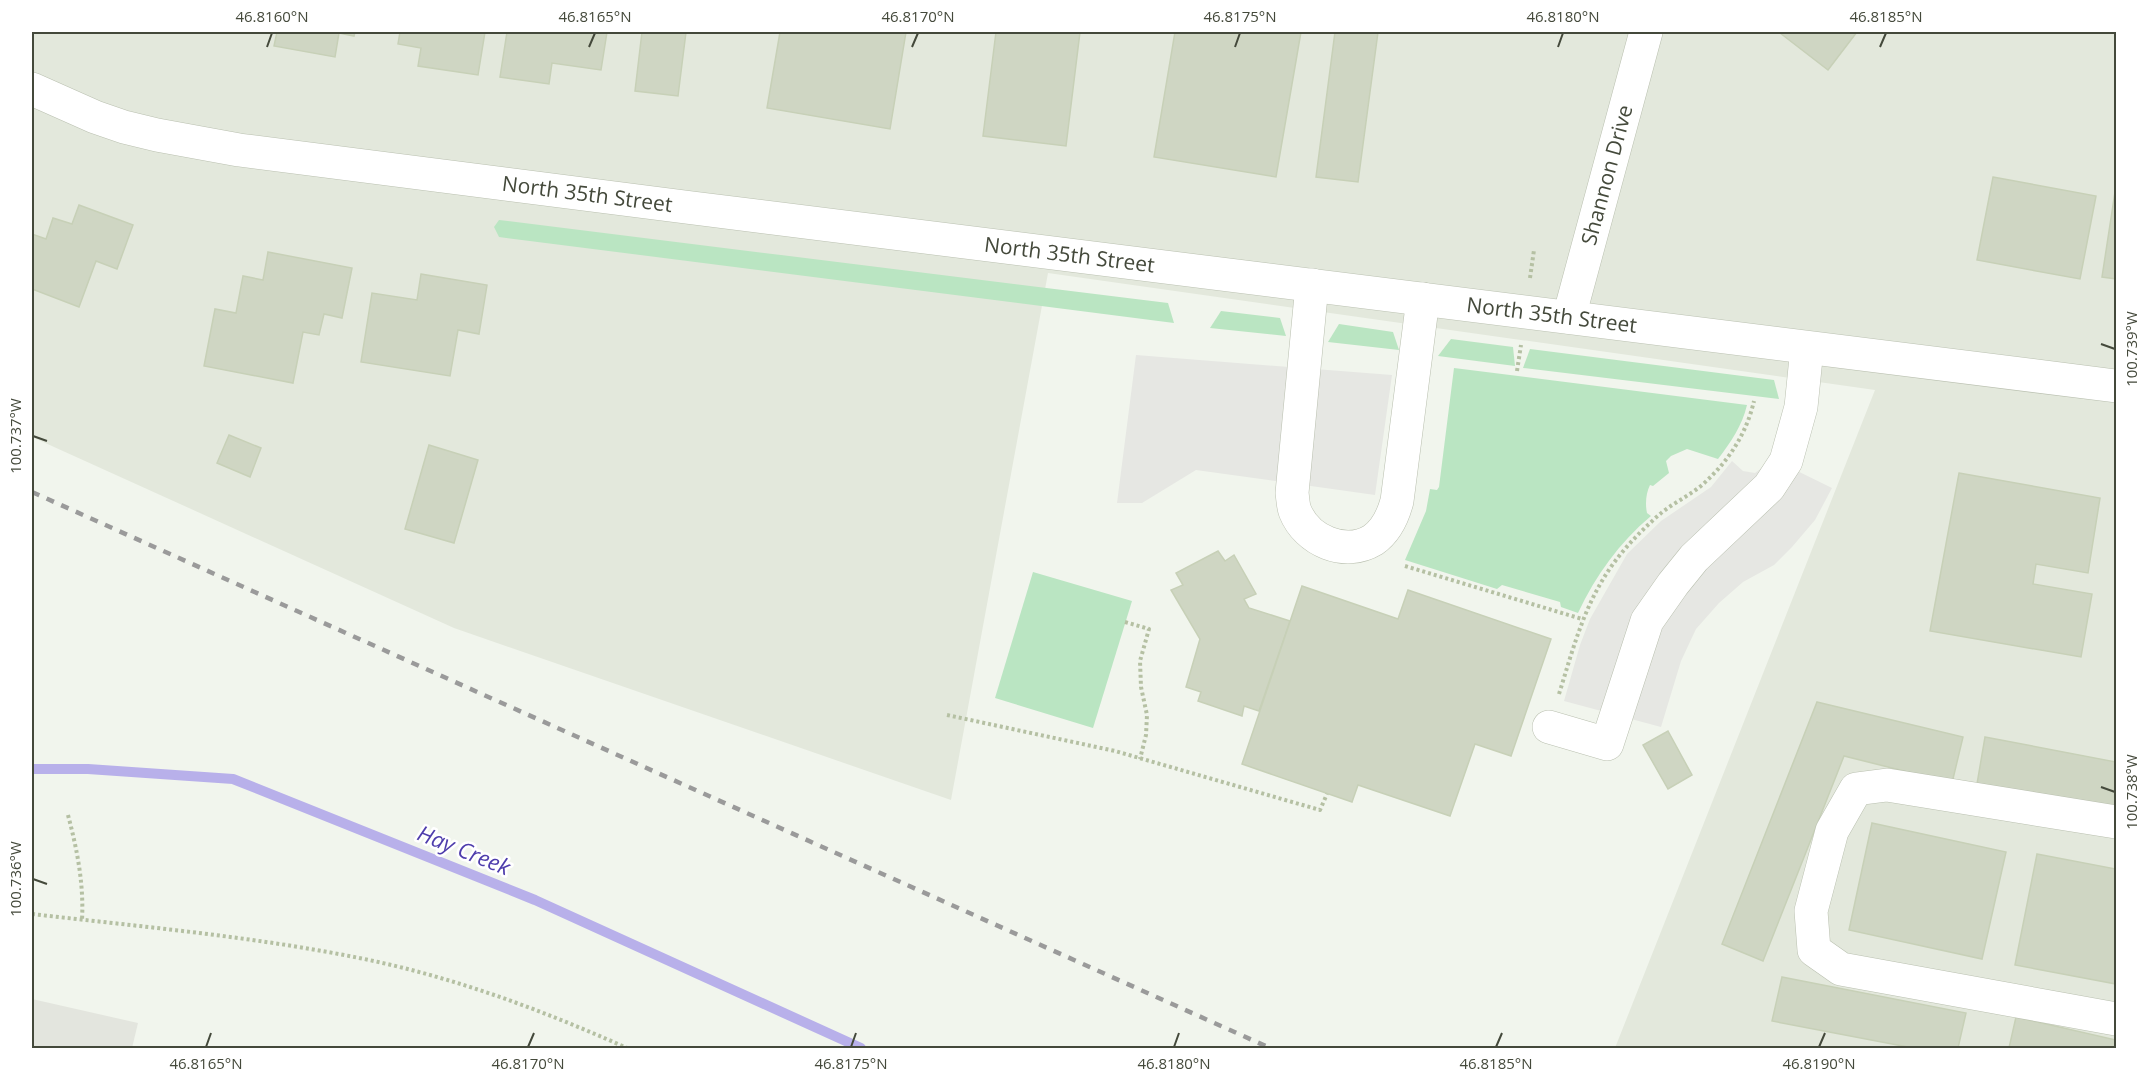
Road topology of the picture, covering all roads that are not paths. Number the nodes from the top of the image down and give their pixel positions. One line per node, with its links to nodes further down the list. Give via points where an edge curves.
1 (1646, 32): 5 (street, Shannon Drive)
2 (32, 89): 3 (street, North 35th Street, via 124,127 239,150)
3 (1312, 285): 4 (street, North 35th Street); 4 (street, via 1292,493 1296,511 1307,529 1323,542 1340,546 1358,546 1373,539 1393,516)
4 (1423, 299): 5 (street, North 35th Street)
5 (1569, 318): 6 (street, North 35th Street)
6 (1807, 348): 7 (street, North 35th Street); 8 (street, via 1801,407 1786,461 1769,487 1694,558 1647,621 1607,744)
7 (2116, 386)
8 (1549, 728)
9 (2116, 822): 10 (street, via 1887,785 1856,789 1832,831 1811,911 1814,950 1841,969)
10 (2116, 1019)

